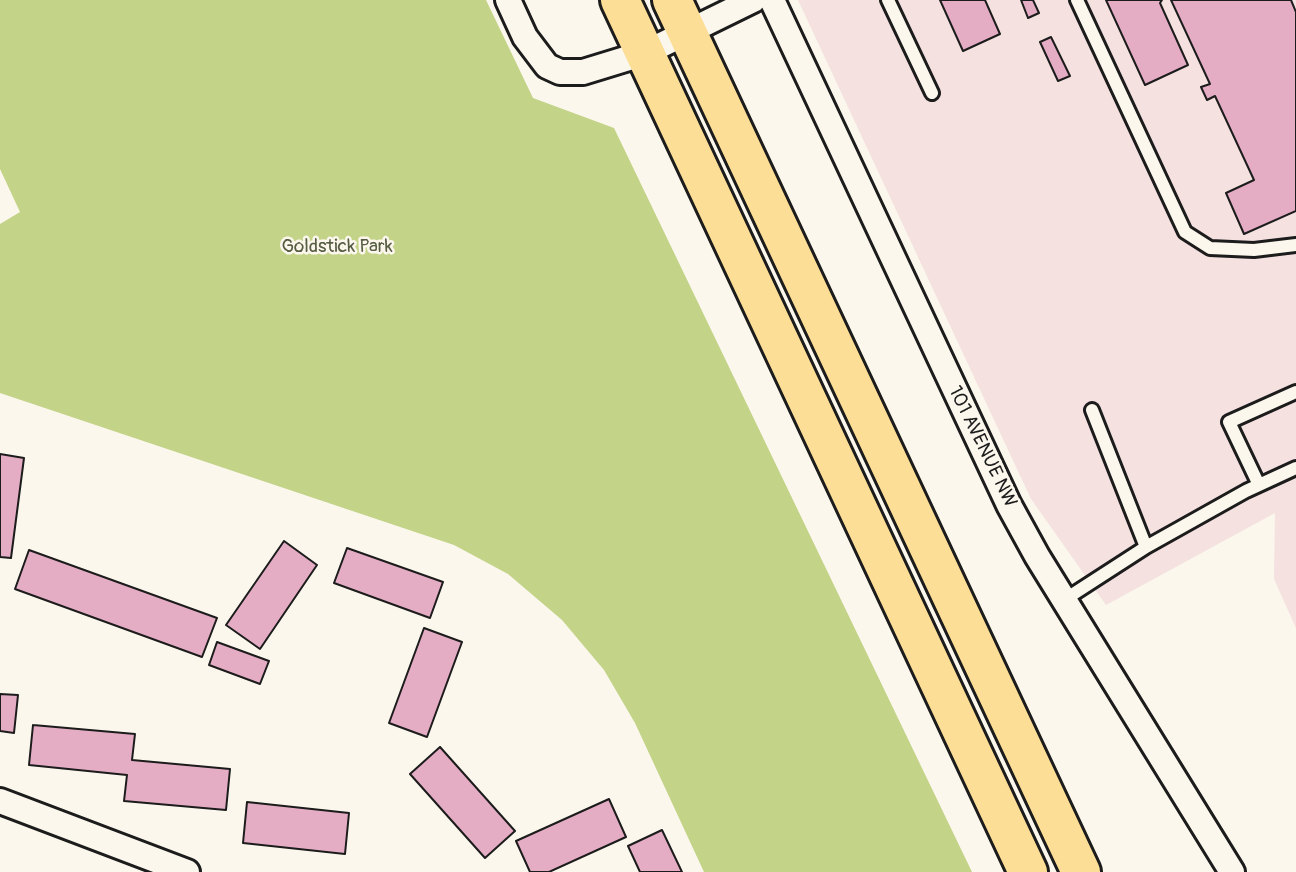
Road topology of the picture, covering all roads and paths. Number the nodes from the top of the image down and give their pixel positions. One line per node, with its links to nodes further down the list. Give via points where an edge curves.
1 (508, 0): 8 (street, via 537,55 559,72 583,72)
2 (620, 0): 8 (main road)
3 (754, 0): 7 (street)
4 (772, 0): 16 (street, 101 AVENUE NW, via 979,444)
5 (888, 0): 9 (lane)
6 (1077, 0): 10 (lane, via 1185,232 1210,248 1254,250)
7 (680, 16): 8 (street); 20 (main road)
8 (645, 53): 19 (main road)
9 (932, 93)
10 (1296, 245)
11 (1296, 391): 14 (lane, via 1229,422)
12 (1092, 410): 15 (lane)
13 (1296, 468): 14 (lane)
14 (1259, 485): 15 (lane)
15 (1146, 547): 16 (lane)
16 (1064, 600): 21 (street, 101 AVENUE NW)
17 (0, 801): 18 (street)
18 (187, 872)
19 (1028, 872)
20 (1081, 872)
21 (1232, 872)

